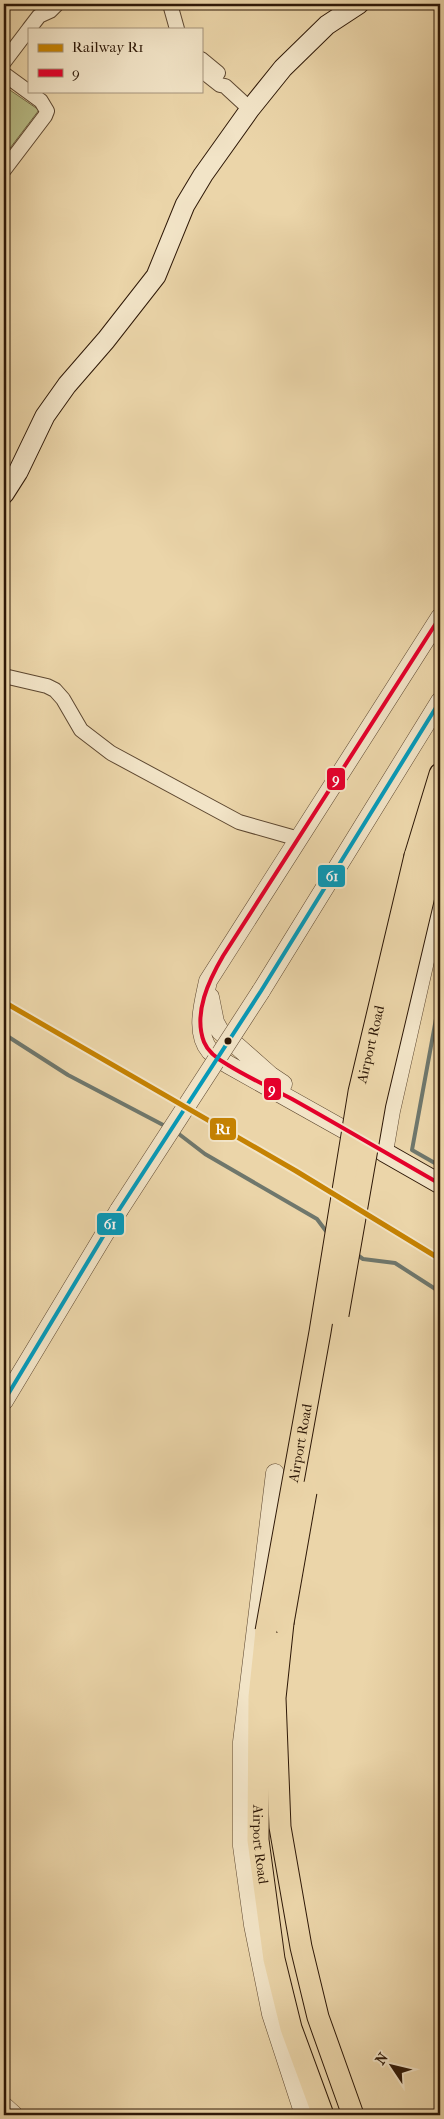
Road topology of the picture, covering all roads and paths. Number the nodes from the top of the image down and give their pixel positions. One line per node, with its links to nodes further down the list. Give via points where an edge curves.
1 (57, 4): 4 (street, via 39,16)
2 (169, 4): 5 (street); 6 (street)
3 (360, 4): 15 (main road, via 327,25 283,68)
4 (30, 28)
5 (170, 28)
6 (178, 28)
7 (28, 30): 9 (street)
8 (202, 60): 12 (street, via 226,80)
9 (4, 62)
10 (202, 71): 12 (street)
11 (4, 74): 13 (street)
12 (225, 86): 15 (street)
13 (28, 92)
14 (29, 92): 16 (street, via 41,101 47,111)
15 (250, 109): 17 (main road, via 185,205 156,276 45,416)
16 (4, 170)
17 (4, 494)
18 (440, 617): 23 (street)
19 (4, 676): 23 (street, via 55,690 82,730 97,745 118,758 239,822)
20 (440, 701): 30 (street, bridge, via 261,991 119,1210)
21 (440, 774): 32 (main road, Airport Road, bridge, via 415,856 359,1092)
22 (440, 834): 32 (main road, Airport Road, bridge, via 375,1103)
23 (299, 839): 25 (street)
24 (440, 895): 27 (street)
25 (208, 981): 26 (street, via 215,1022 220,1031); 26 (street, via 202,1007 204,1041 208,1049 228,1065)
26 (268, 1080): 27 (street, via 327,1109); 28 (street)
27 (388, 1130): 28 (street)
28 (384, 1152): 29 (main road)
29 (440, 1184)
30 (4, 1401)
31 (276, 1473): 35 (street, via 242,1742 242,1846 253,1925 271,2014)
32 (275, 1627): 36 (main road, Airport Road, via 259,1697 258,1840 274,1959 291,2028); 37 (main road, Airport Road, via 280,1827 301,1947 318,2017)
33 (4, 2106): 34 (street)
34 (14, 2115)
35 (304, 2115)
36 (323, 2115)
37 (353, 2115)

